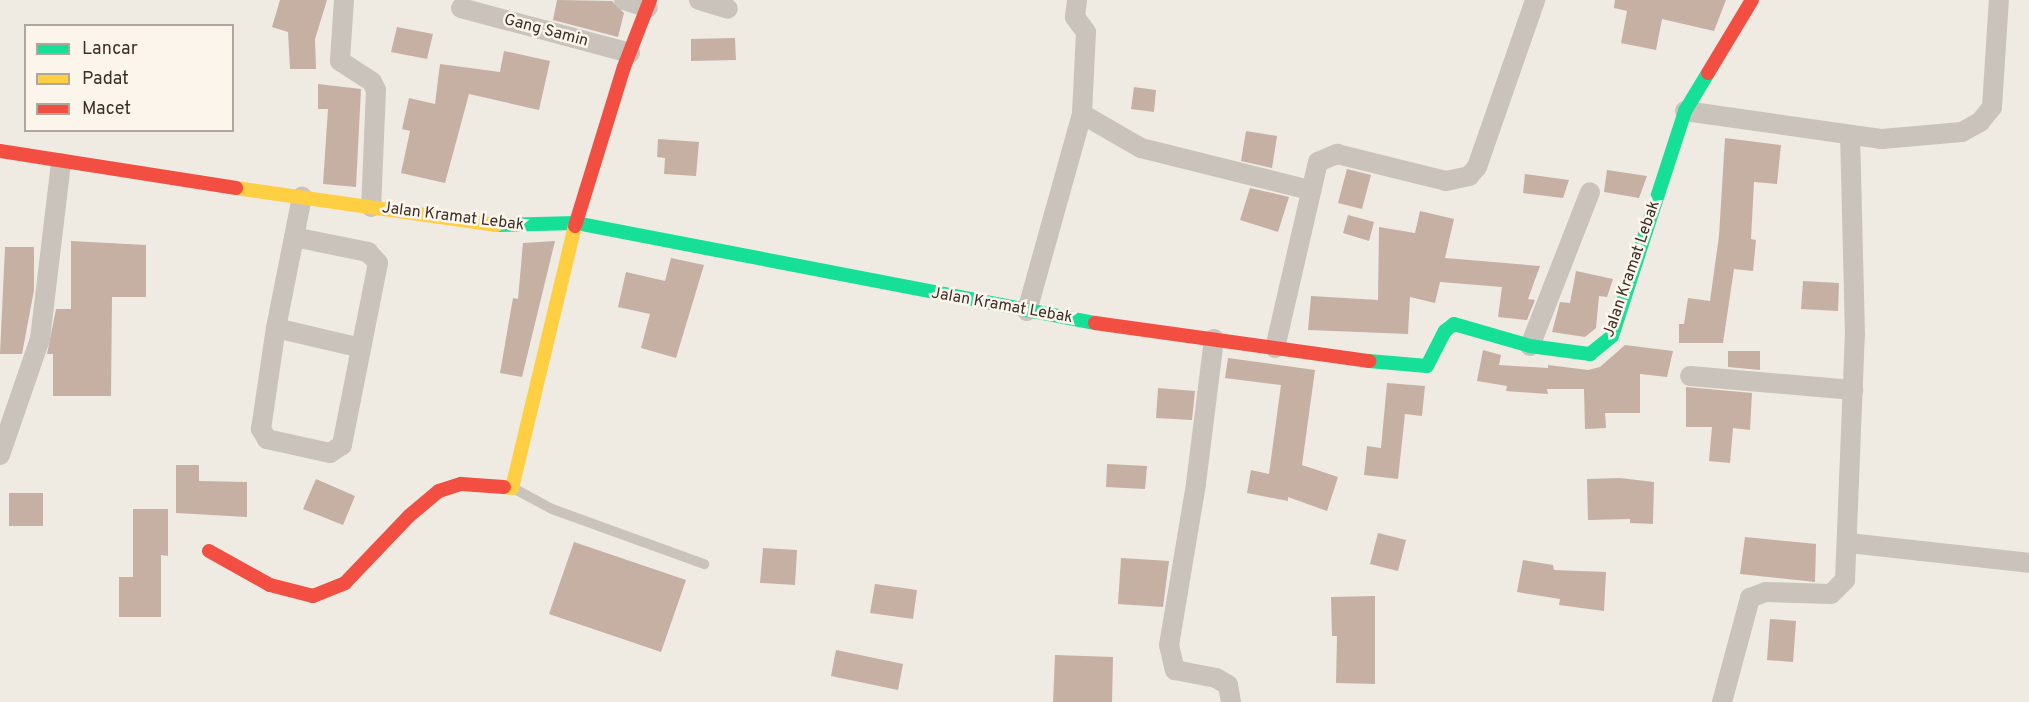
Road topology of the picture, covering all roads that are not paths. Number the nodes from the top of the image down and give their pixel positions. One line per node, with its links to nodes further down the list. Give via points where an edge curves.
1 (344, 0): 20 (street, via 340,61 372,82 376,90)
2 (624, 0): 8 (street)
3 (699, 0): 10 (street)
4 (1077, 0): 13 (street, via 1075,17 1086,32)
5 (1535, 0): 17 (street, via 1477,167 1469,176 1446,181 1328,155 1318,162)
6 (1752, 0): 12 (street, Jalan Kramat Lebak)
7 (1999, 0): 14 (street, via 1992,107 1980,122 1962,132 1882,139)
8 (649, 4): 11 (street)
9 (461, 8): 11 (street, Gang Samin)
10 (728, 9)
11 (630, 53): 21 (street)
12 (1685, 111): 14 (street); 26 (street, Jalan Kramat Lebak, via 1612,336 1590,354)
13 (1082, 114): 17 (street, via 1141,148); 23 (street)
14 (1850, 135): 30 (street, via 1855,290)
15 (0, 151): 16 (street, Jalan Kramat Lebak)
16 (61, 163): 19 (street, Jalan Kramat Lebak); 31 (street, via 40,339)
17 (1309, 190): 28 (street)
18 (1590, 192): 26 (street)
19 (302, 197): 20 (street, Jalan Kramat Lebak); 22 (street)
20 (371, 207): 21 (street, Jalan Kramat Lebak, via 523,227)
21 (576, 223): 23 (street, Jalan Kramat Lebak); 32 (street)
22 (294, 237): 24 (street); 27 (street, via 368,252 378,263)
23 (1027, 312): 25 (street, Jalan Kramat Lebak)
24 (276, 328): 27 (street); 27 (street, via 261,429 267,438 324,453 337,451 342,445)
25 (1214, 339): 28 (street, Jalan Kramat Lebak); 37 (street, via 1196,484 1169,645 1175,670 1216,678 1228,685)
26 (1530, 346): 28 (street, Jalan Kramat Lebak, via 1454,324 1445,331 1425,368)
27 (361, 348)
28 (1275, 348)
29 (1690, 376): 30 (street)
30 (1853, 390): 33 (street)
31 (0, 455)
32 (512, 488): 34 (street, via 461,484 440,491 409,516 345,583 313,596 270,585); 36 (lane, via 552,509)
33 (1849, 543): 35 (street); 38 (street, via 1845,580 1831,594 1766,592 1750,598)
34 (209, 551)
35 (2029, 563)
36 (704, 564)
37 (1231, 702)
38 (1722, 702)

